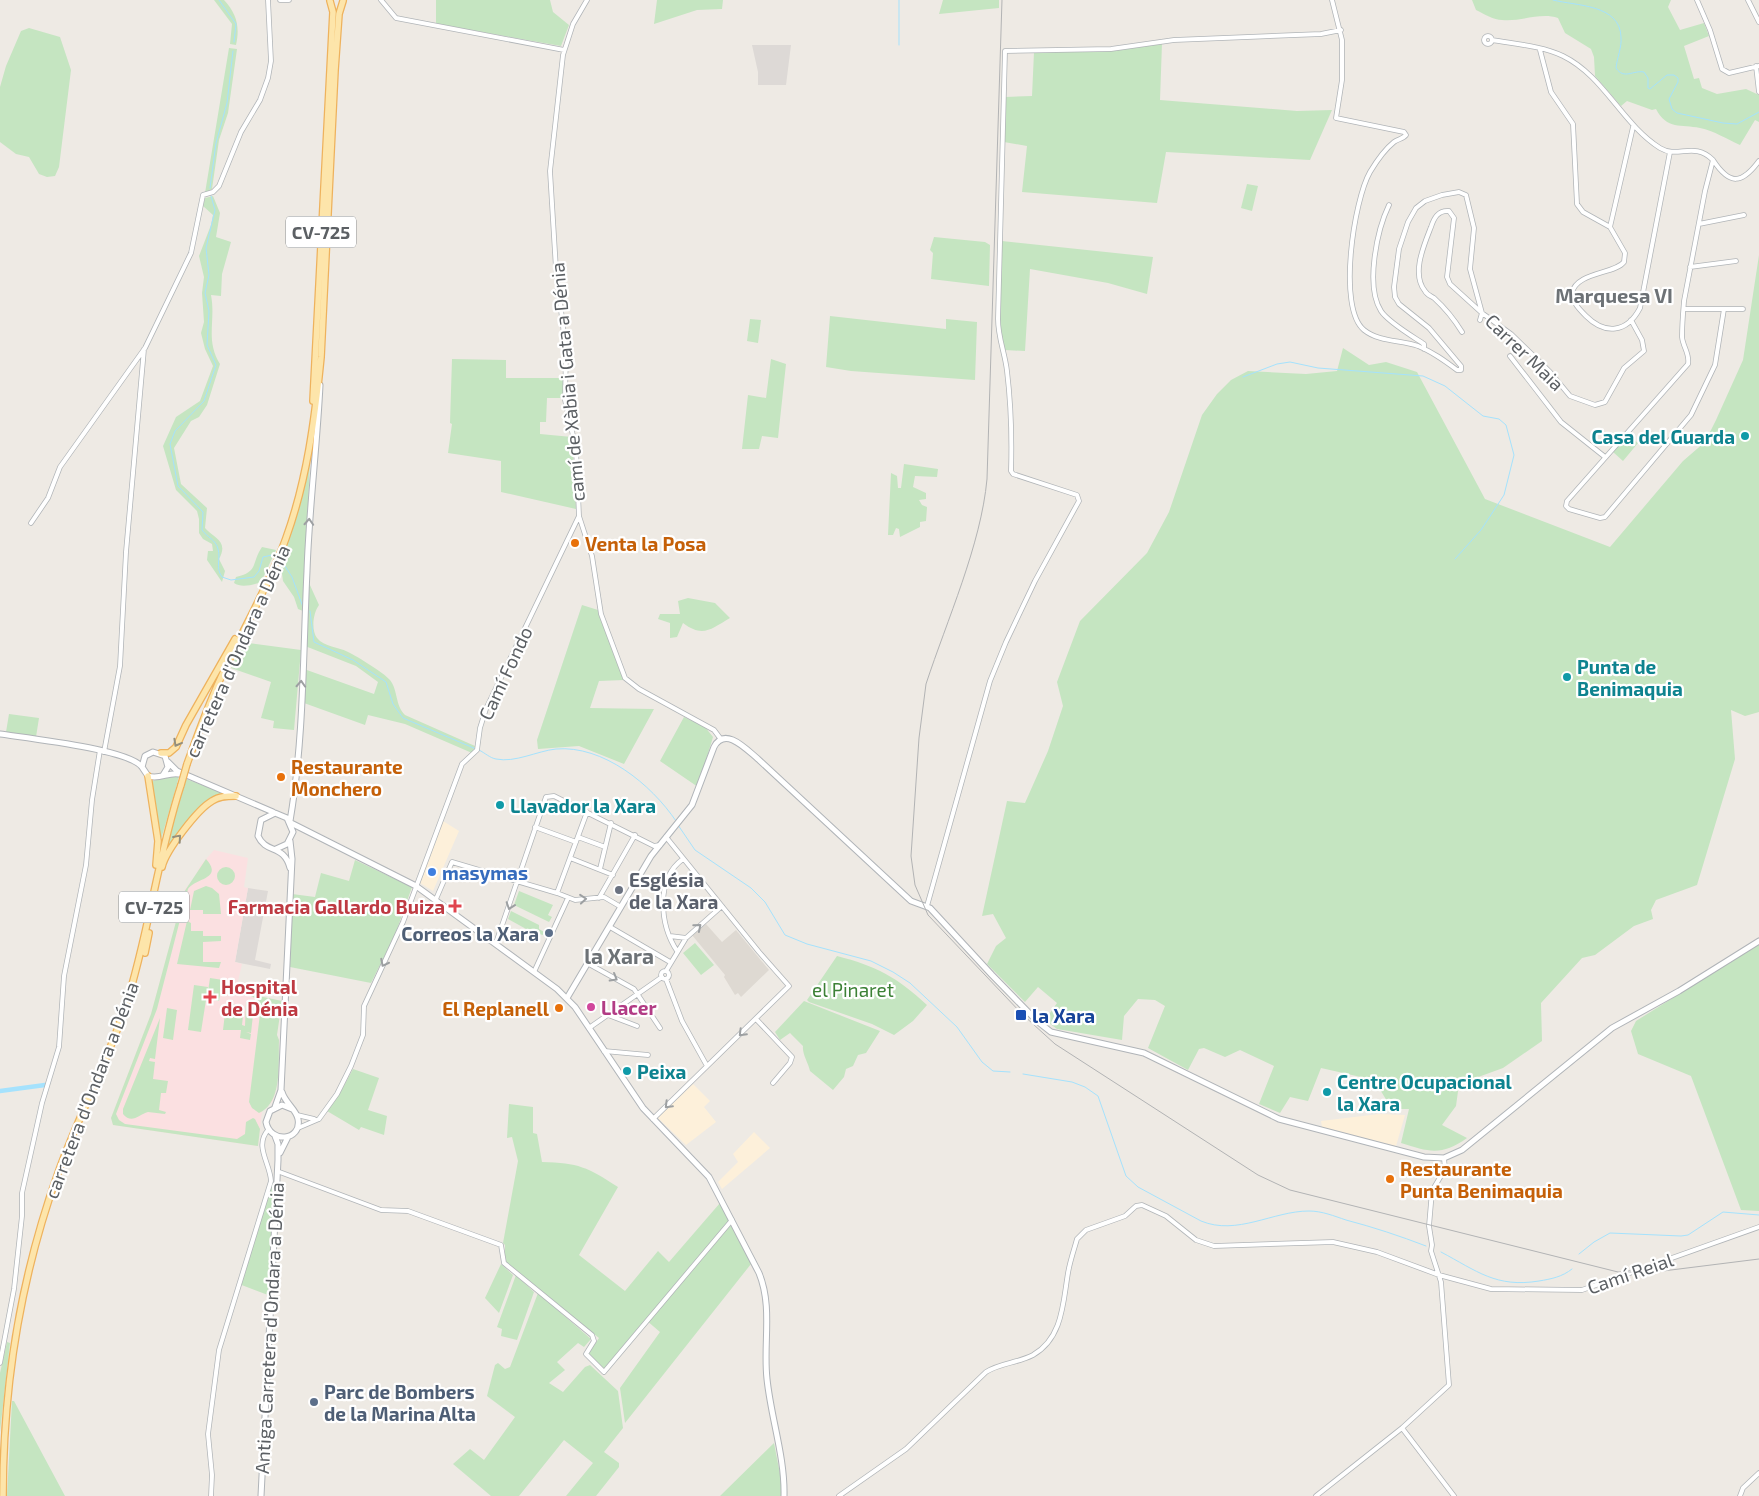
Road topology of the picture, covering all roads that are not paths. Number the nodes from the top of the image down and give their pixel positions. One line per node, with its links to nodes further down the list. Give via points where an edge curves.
1 (268, 0): 35 (street, via 271,61 268,78 260,100 241,132 221,183 213,192 203,196 191,252)
2 (280, 0): 3 (street)
3 (289, 0)
4 (344, 0): 10 (main road, CV-725); 38 (main road, carretera d'Ondara a Dénia / CV-725, via 339,11 335,70)
5 (381, 0): 14 (street, via 396,18)
6 (587, 0): 14 (street, camí de Xàbia i Gata a Dénia, via 573,24)
7 (1332, 0): 12 (street)
8 (1696, 0): 16 (street, via 1710,30 1722,70 1729,73)
9 (1748, 0): 11 (street)
10 (329, 1): 39 (main road, carretera d'Ondara a Dénia / CV-725, via 333,12)
11 (1759, 22)
12 (1341, 30): 36 (street, Carrer Maia, via 1342,80 1336,118 1406,133 1379,160 1363,189 1352,236 1352,296 1358,322 1366,332); 89 (street, via 1328,34 1174,40 1111,49 1005,51 998,319 999,342 1007,371 1011,471 1077,495 1079,500 1035,581 990,682)
13 (1492, 40): 15 (street)
14 (564, 50): 41 (street, camí de Xàbia i Gata a Dénia, via 550,171 556,268 566,351 565,400 576,449)
15 (1540, 50): 18 (street, via 1561,55 1580,68); 25 (street, via 1551,92 1573,124 1577,204 1583,212)
16 (1758, 66): 17 (street)
17 (1759, 92)
18 (1633, 127): 19 (street, via 1656,146); 25 (street)
19 (1670, 152): 20 (street, via 1696,150); 33 (street, via 1640,306)
20 (1714, 160): 21 (street, via 1724,174 1741,179 1747,177); 24 (street)
21 (1759, 161)
22 (1389, 205): 36 (street, via 1376,255 1376,299 1383,313 1424,344)
23 (1744, 215): 24 (street)
24 (1699, 224): 27 (street)
25 (1610, 227): 33 (street, via 1624,253 1624,262 1576,284 1572,299 1585,315 1603,328 1618,329)
26 (1736, 261): 27 (street)
27 (1690, 267): 30 (street)
28 (1743, 308): 29 (street)
29 (1724, 309): 30 (street); 40 (street, via 1715,365 1684,426 1605,517 1567,508 1567,501)
30 (1684, 310): 40 (street, via 1682,339 1689,358 1687,366)
31 (1482, 313): 32 (street); 33 (street, Carrer Maia, via 1511,334 1570,396 1598,405 1605,402 1626,365 1644,351); 34 (street, via 1447,278 1454,218 1449,211 1442,212 1434,218 1428,234 1420,260 1420,277 1426,292 1447,311); 36 (street, Carrer Maia, via 1470,269 1474,228 1466,195 1453,192 1429,199 1416,208 1404,231 1396,261 1394,293 1399,304 1429,328 1461,370)
32 (1480, 320)
33 (1631, 320)
34 (1462, 332)
35 (145, 348): 42 (street, via 60,467 48,498); 46 (street, via 126,552 120,658)
36 (1424, 349)
37 (1510, 356): 40 (street, via 1561,422)
38 (320, 357): 39 (main road, carretera d'Ondara a Dénia / CV-725); 56 (main road, one-way to 38, via 309,513 317,450)
39 (310, 441): 43 (main road, carretera d'Ondara a Dénia / CV-725, via 292,521)
40 (1605, 456)
41 (579, 516): 45 (street, camí de Xàbia i Gata a Dénia, via 592,556 601,614 625,678 632,685 714,730); 83 (street, Camí Fondo, via 486,709 477,750 462,764)
42 (31, 523)
43 (266, 586): 47 (main road, CV-725, one-way to 47, via 260,591 176,747 169,753); 101 (main road, carretera d'Ondara a Dénia / CV-725, bridge, via 213,695 187,764 161,857)
44 (0, 734): 46 (main road)
45 (720, 738): 69 (main road, via 712,750 695,800); 89 (main road, via 732,739 748,750 911,901)
46 (102, 751): 49 (main road); 130 (street, via 92,800 86,865 64,976 59,1047 42,1103 22,1193 14,1289)
47 (162, 753): 48 (main road, via 153,752); 50 (main road)
48 (145, 756): 49 (main road, via 138,759); 51 (main road)
49 (126, 757): 51 (main road)
50 (168, 762): 52 (main road); 54 (main road)
51 (142, 767): 53 (main road)
52 (163, 775): 53 (main road, via 156,778); 54 (main road)
53 (148, 776): 101 (main road, CV-725, via 158,852)
54 (189, 776): 55 (main road)
55 (236, 796): 57 (main road); 109 (main road, CV-725, one-way to 55, via 115,1043 134,992 167,854 208,804 217,798)
56 (293, 805): 60 (main road); 62 (main road)
57 (257, 806): 59 (main road); 61 (main road)
58 (587, 812): 63 (street); 64 (street, via 550,796 544,800); 68 (street)
59 (275, 813): 60 (main road); 61 (main road)
60 (282, 814): 62 (main road)
61 (261, 820): 75 (main road, via 257,829 260,840)
62 (290, 822): 65 (main road); 66 (main road)
63 (611, 823): 67 (street); 74 (street)
64 (535, 827): 71 (street); 82 (street)
65 (309, 832): 66 (main road, via 298,831); 83 (main road)
66 (293, 835): 70 (main road)
67 (635, 835): 72 (street); 81 (street)
68 (578, 837): 71 (street); 74 (street)
69 (666, 837): 73 (main road); 78 (street)
70 (290, 840): 75 (main road); 80 (main road)
71 (576, 842): 77 (street)
72 (653, 845): 73 (street); 76 (main road)
73 (660, 845): 76 (main road)
74 (606, 847): 79 (street)
75 (276, 849): 80 (main road, via 286,856)
76 (654, 852): 90 (main road)
77 (570, 858): 79 (street); 84 (street)
78 (683, 859): 88 (street); 92 (street, via 675,866 664,893)
79 (600, 869): 81 (street)
80 (292, 874): 114 (main road)
81 (613, 875): 87 (street)
82 (518, 881): 84 (street); 85 (street, via 452,862); 95 (street, one-way to 95)
83 (416, 886): 85 (main road); 118 (street, Camí Fondo, one-way to 118, via 364,1006 363,1035 351,1066 337,1094)
84 (557, 893): 86 (street)
85 (436, 898): 95 (main road)
86 (568, 898): 87 (street, one-way to 87); 99 (street)
87 (598, 898): 90 (street, via 604,897)
88 (722, 906): 93 (street, one-way to 88); 105 (street, via 789,986)
89 (927, 906): 124 (main road, via 1051,1032 1144,1053 1278,1119 1424,1156)
90 (621, 907): 91 (main road)
91 (610, 927): 97 (street); 98 (main road)
92 (670, 936): 93 (street); 96 (street)
93 (686, 938): 96 (street)
94 (1759, 941): 124 (main road, via 1612,1028 1462,1150)
95 (496, 942): 99 (main road)
96 (677, 951): 97 (street)
97 (670, 962): 100 (street, via 666,971 669,975)
98 (589, 964): 102 (street, one-way to 102, via 634,989); 103 (main road)
99 (534, 972): 103 (main road)
100 (664, 978): 102 (street); 112 (street, via 682,1021)
101 (133, 980): 109 (main road, carretera d'Ondara a Dénia / CV-725)
102 (636, 995): 104 (street); 108 (street)
103 (567, 998): 107 (main road)
104 (608, 1015): 106 (street); 107 (street)
105 (756, 1019): 112 (street, one-way to 112); 113 (street, via 792,1057)
106 (637, 1026)
107 (589, 1028): 110 (main road)
108 (660, 1028)
109 (110, 1048): 133 (main road, carretera d'Ondara a Dénia / CV-725, via 57,1176 28,1278 10,1374)
110 (604, 1051): 111 (street); 119 (main road)
111 (648, 1055)
112 (707, 1066): 119 (street, one-way to 119)
113 (773, 1083)
114 (281, 1090): 115 (main road); 116 (main road, via 285,1102)
115 (275, 1107): 116 (main road); 121 (main road, via 266,1118)
116 (292, 1109): 117 (main road)
117 (297, 1115): 118 (street); 120 (main road)
118 (319, 1118): 120 (street)
119 (653, 1119): 127 (main road, via 710,1178)
120 (297, 1128): 123 (main road)
121 (268, 1130): 122 (main road); 134 (street, via 261,1146 271,1181 219,1350 208,1434)
122 (275, 1136): 123 (main road); 125 (main road, Antiga Carretera d'Ondara a Dénia)
123 (288, 1137): 125 (main road, Antiga Carretera d'Ondara a Dénia)
124 (1444, 1158): 129 (street, via 1445,1169 1433,1186 1429,1226 1431,1251)
125 (278, 1160): 126 (main road, Antiga Carretera d'Ondara a Dénia)
126 (277, 1171): 127 (street, via 381,1210 408,1211 502,1245 504,1263 592,1335 594,1341 586,1354 604,1372); 135 (main road, Antiga Carretera d'Ondara a Dénia)
127 (732, 1220): 136 (main road, via 760,1273 765,1290 766,1378)
128 (1759, 1227): 129 (street, Camí Reial, via 1582,1290 1491,1289)
129 (1439, 1275): 131 (street, via 1449,1383); 137 (street, Camí Reial, via 1377,1252 1333,1242 1214,1246 1196,1240 1166,1216 1142,1205 1136,1206 1124,1216 1086,1230 1077,1239 1059,1326 1050,1340 1035,1354 986,1372 906,1449)
130 (0, 1362)
131 (1402, 1428): 138 (street); 139 (street)
132 (1759, 1473): 140 (street, via 1743,1488)
133 (3, 1496)
134 (211, 1496)
135 (261, 1496)
136 (784, 1496)
137 (839, 1496)
138 (1316, 1496)
139 (1454, 1496)
140 (1740, 1496)

